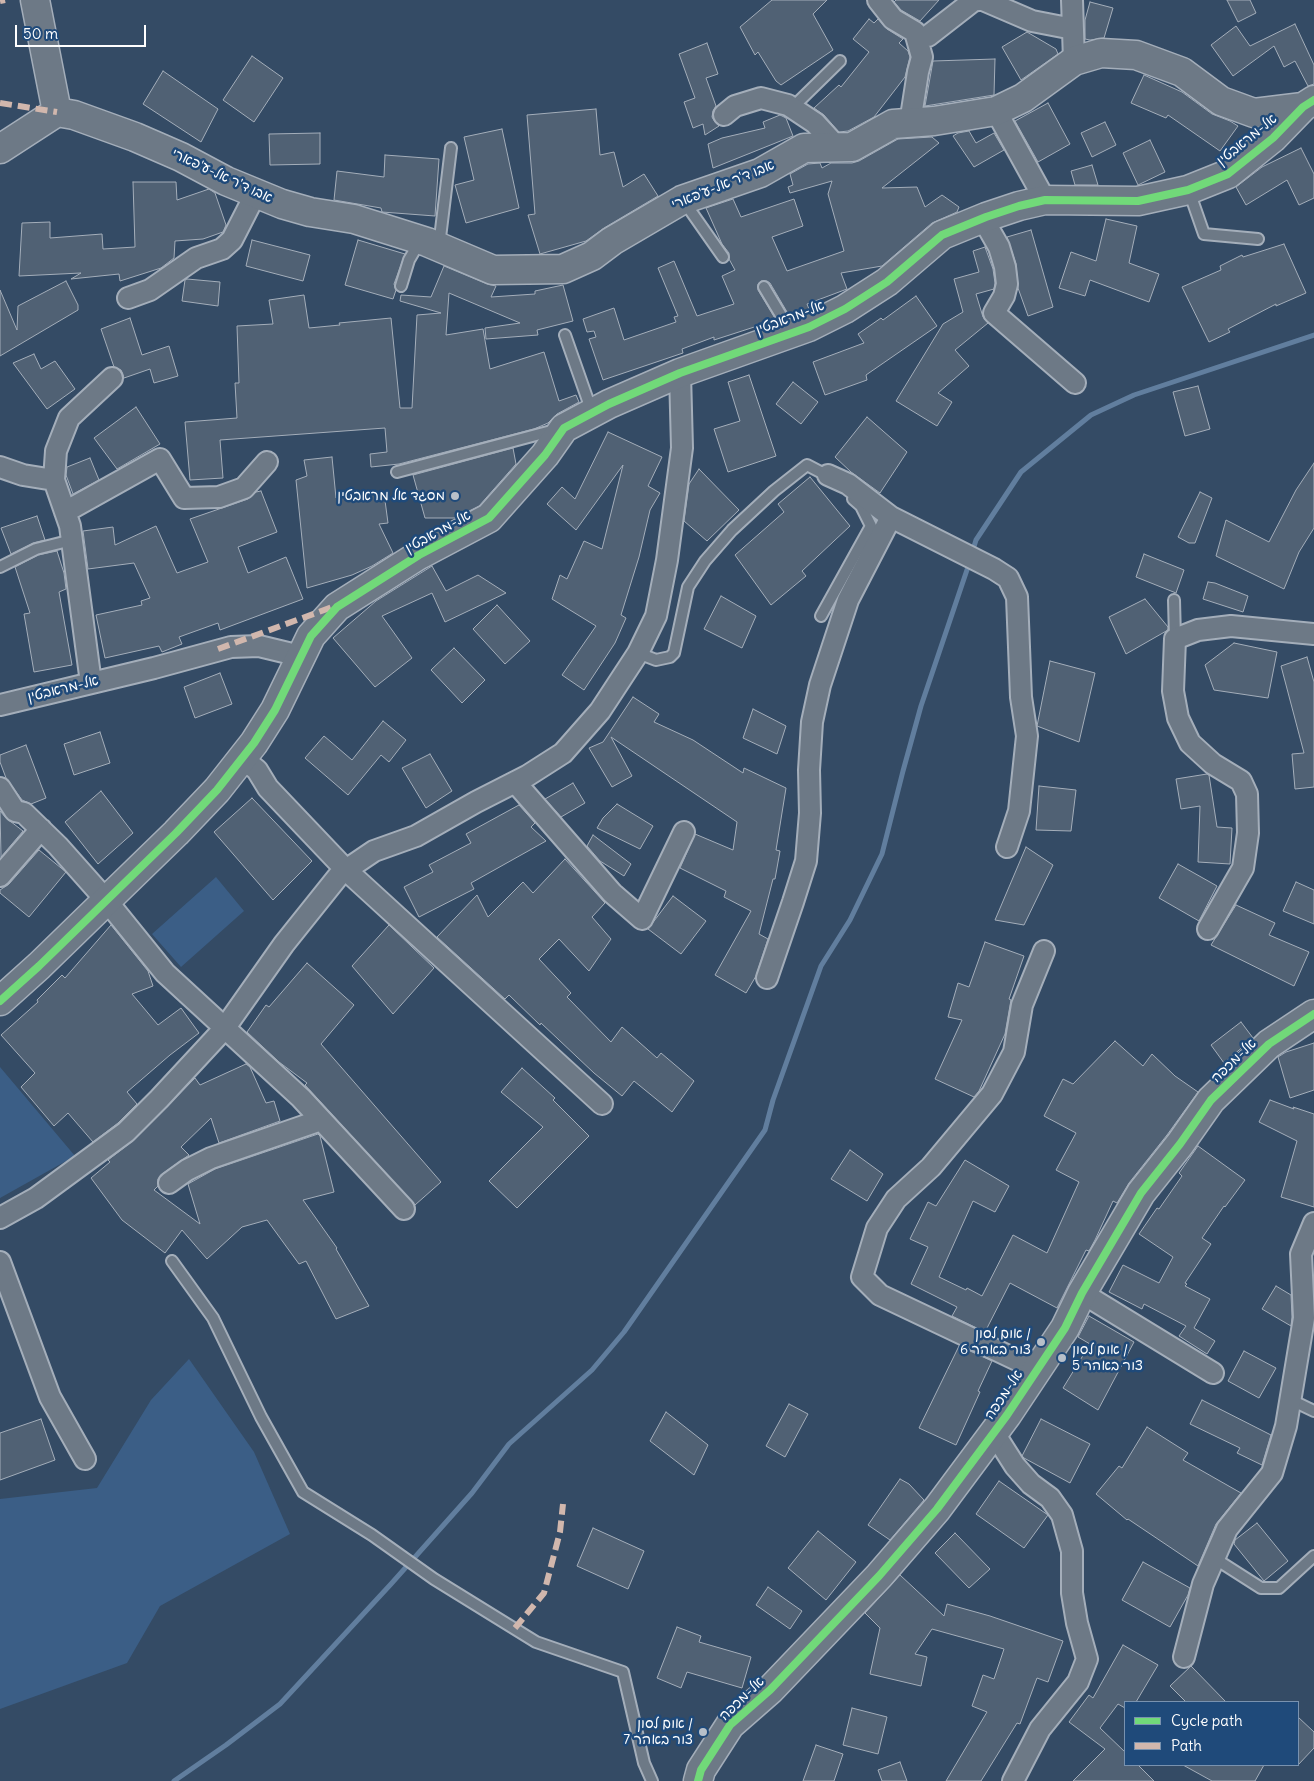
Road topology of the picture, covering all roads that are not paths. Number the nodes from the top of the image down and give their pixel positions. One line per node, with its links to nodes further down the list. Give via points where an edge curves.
1 (35, 0): 13 (street)
2 (878, 0): 15 (street, via 893,19 915,32 922,57)
3 (979, 0): 7 (street, via 973,1)
4 (983, 0): 6 (street, via 1032,21)
5 (1072, 0): 6 (street)
6 (1073, 29): 9 (street)
7 (928, 36)
8 (840, 61): 11 (lane)
9 (1074, 61): 10 (street, אבו ד'ר אל-ע'פארי, via 1101,53 1136,55 1182,72 1221,101 1254,113); 12 (street, אבו ד'ר אל-ע'פארי, via 1023,98)
10 (1309, 103): 19 (street, אל-מראבטין, via 1273,138 1228,174)
11 (792, 108): 14 (street, via 761,98 734,106); 16 (street, via 815,122)
12 (996, 111): 15 (street, אבו ד'ר אל-ע'פארי); 22 (street)
13 (57, 112): 18 (street); 20 (street, אבו ד'ר אל-ע'פארי, via 135,136)
14 (724, 116)
15 (910, 123): 16 (street, אבו ד'ר אל-ע'פארי, via 893,124 852,147)
16 (837, 147): 21 (street, אבו ד'ר אל-ע'פארי, via 804,148 760,173)
17 (451, 148): 25 (lane)
18 (0, 149)
19 (1188, 190): 22 (street, אל-מראבטין, via 1138,201); 24 (lane, via 1204,234)
20 (256, 194): 25 (street, אבו ד'ר אל-ע'פארי, via 310,212 354,219); 29 (street, via 232,240 222,249 196,258 150,290)
21 (682, 200): 25 (street, אבו ד'ר אל-ע'פארי, via 612,240 592,256 563,269 493,270); 26 (lane)
22 (1045, 200): 23 (street, אל-מראבטין)
23 (983, 219): 30 (street, אל-מראבטין, via 942,235 887,282 845,309); 34 (street, via 999,247 1007,284 994,313)
24 (1258, 239)
25 (433, 245): 27 (lane, via 416,248)
26 (723, 258)
27 (401, 286)
28 (764, 288): 30 (lane)
29 (128, 298)
30 (792, 333): 32 (street, אל-מראבטין)
31 (565, 335): 35 (lane)
32 (680, 373): 35 (street, אל-מראבטין); 50 (street, via 682,448 667,560 656,616)
33 (112, 378): 41 (street, via 70,418 56,451)
34 (1075, 383)
35 (592, 413): 36 (street, אל-מראבטין)
36 (564, 428): 39 (lane); 51 (street, אל-מראבטין, via 545,455 488,518 419,555 337,607 311,636)
37 (267, 462): 42 (street, via 244,488 219,497 184,498 160,458)
38 (0, 467): 41 (street)
39 (397, 472)
40 (828, 475): 43 (street, via 848,484); 47 (lane, via 861,506 872,526); 50 (lane, via 807,465 732,530 688,587 674,653 656,660)
41 (54, 480): 42 (street)
42 (65, 512): 44 (street)
43 (892, 517): 59 (street, via 994,569 1008,578 1017,597 1020,697 1027,736 1019,811); 65 (street, via 848,600 820,685 812,722 806,861)
44 (72, 540): 45 (lane, via 36,549); 52 (street)
45 (0, 566)
46 (1174, 600): 49 (lane)
47 (821, 616)
48 (1314, 634): 49 (street, via 1231,626 1198,630)
49 (1175, 639): 63 (street, via 1173,691 1178,718 1190,743 1213,764 1241,781 1247,794 1248,833 1243,868)
50 (638, 653): 55 (street, via 600,711 563,753)
51 (300, 658): 52 (street, אל-מראבטין, via 260,646 231,647); 54 (street, אל-מראבטין, via 274,710)
52 (90, 682): 53 (street, אל-מראבטין)
53 (0, 705)
54 (242, 758): 60 (street, via 257,770 268,788); 62 (street, אל-מראבטין, via 203,805)
55 (515, 782): 58 (street, via 612,894 642,919); 60 (street, via 416,836 374,851)
56 (0, 788): 57 (street, via 15,811 24,813)
57 (41, 829): 61 (street); 62 (street)
58 (684, 832)
59 (1008, 847)
60 (346, 870): 68 (street, via 284,944); 69 (street)
61 (0, 876)
62 (106, 900): 66 (street, אל-מראבטין); 68 (street, via 164,973)
63 (1208, 929)
64 (1044, 950): 78 (street, via 1022,1004 1014,1052 992,1094 931,1167 896,1199 877,1228 862,1277 880,1295)
65 (767, 978)
66 (0, 1001)
67 (1314, 1014): 77 (street, אל-מכפה, via 1269,1044 1211,1100 1141,1193)
68 (224, 1029): 70 (street); 73 (street, via 126,1132 36,1198)
69 (602, 1104)
70 (321, 1120): 71 (street, via 211,1158); 72 (street)
71 (169, 1183)
72 (404, 1210)
73 (0, 1218)
74 (1314, 1223): 80 (street, via 1301,1254 1304,1318)
75 (172, 1261): 87 (lane, via 213,1318 260,1417 303,1492 372,1535 434,1580 536,1642 623,1672 644,1763)
76 (0, 1262): 83 (street, via 50,1397)
77 (1082, 1293): 78 (street, אל-מכפה, via 1065,1328); 79 (street)
78 (1036, 1369): 82 (street, אל-מכפה)
79 (1214, 1373)
80 (1290, 1400): 81 (lane); 85 (street, via 1272,1473 1227,1529)
81 (1314, 1411)
82 (994, 1433): 88 (street, אל-מכפה, via 937,1509 879,1576 770,1690 730,1725 701,1770); 89 (street, via 1015,1466 1050,1498 1062,1515 1072,1551 1072,1593 1087,1659 1078,1682 1040,1729)
83 (85, 1459)
84 (1314, 1556): 85 (lane, via 1280,1588 1262,1588)
85 (1214, 1558): 86 (street, via 1203,1584)
86 (1184, 1657)
87 (652, 1781)
88 (698, 1781)
89 (1014, 1781)

